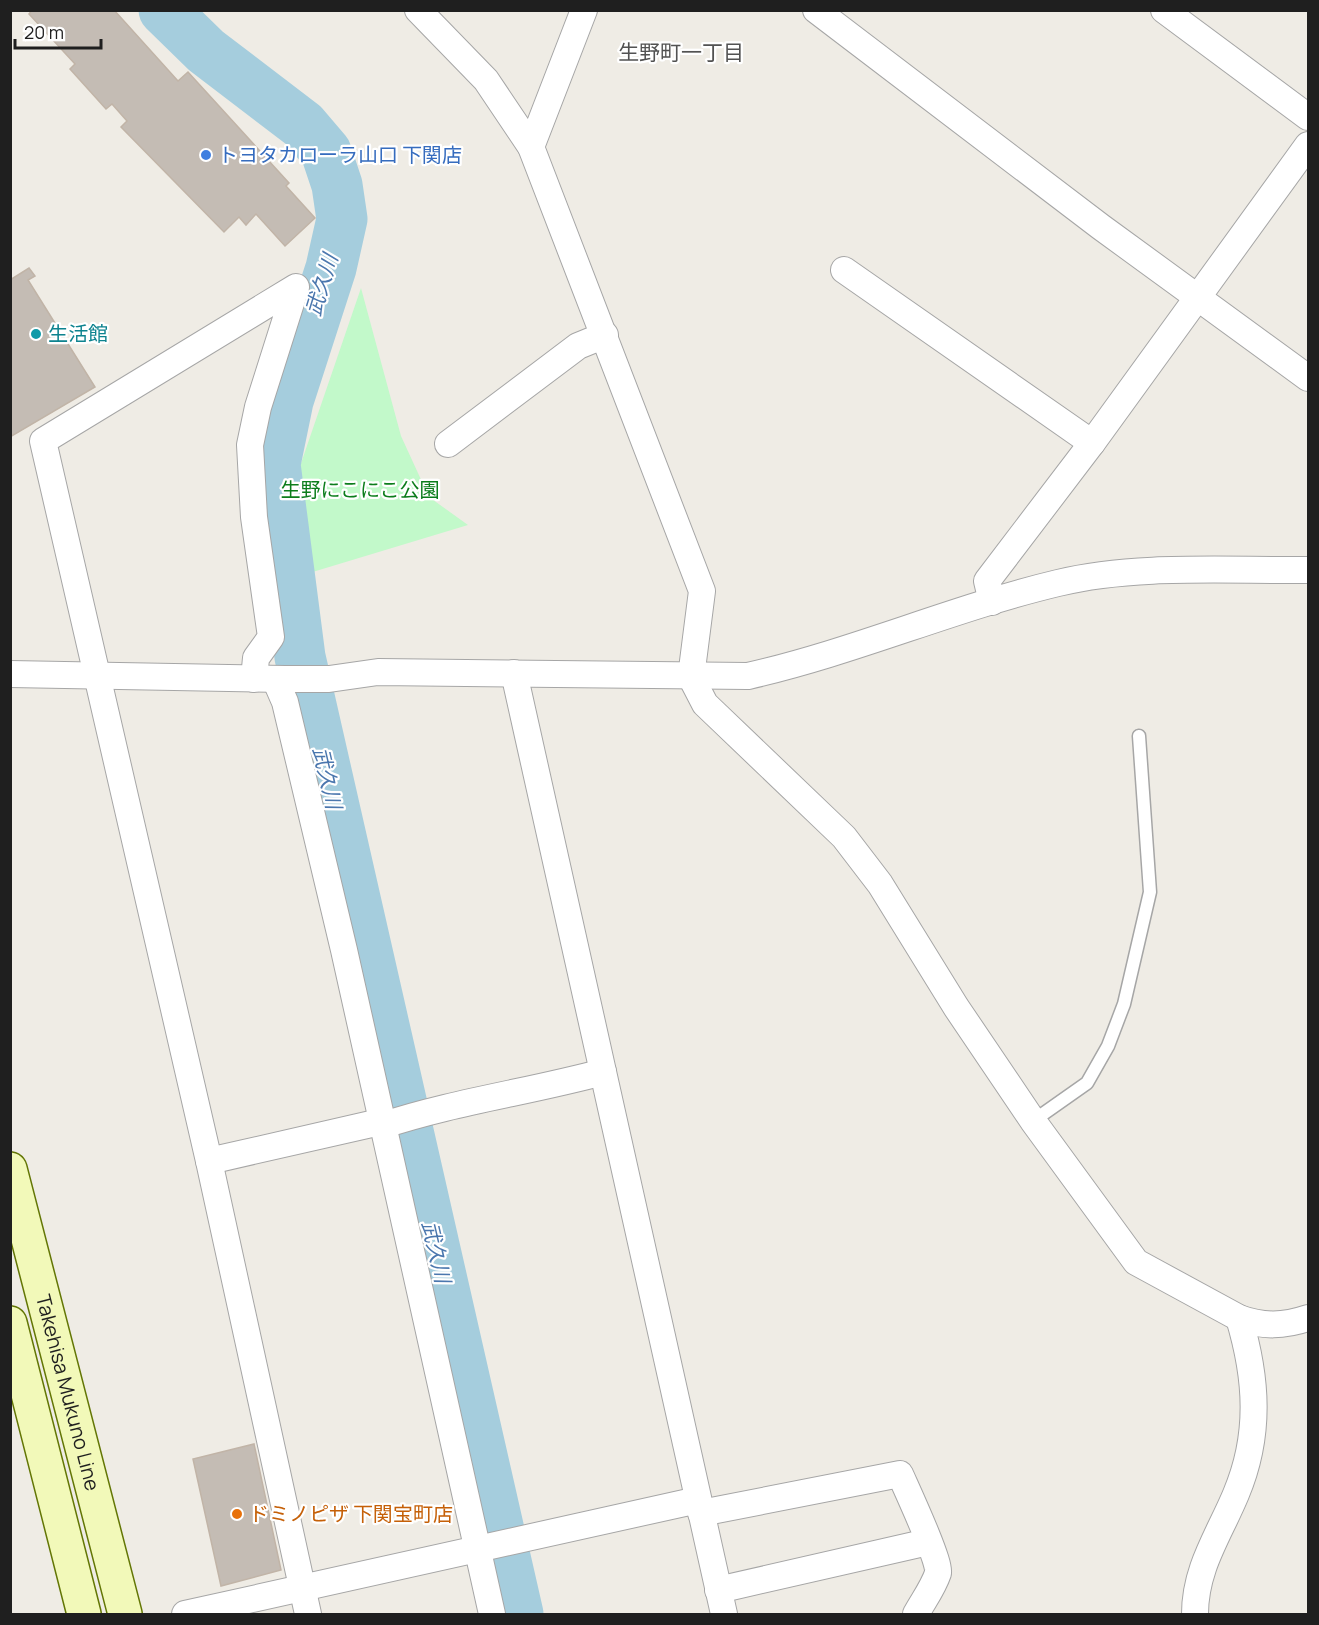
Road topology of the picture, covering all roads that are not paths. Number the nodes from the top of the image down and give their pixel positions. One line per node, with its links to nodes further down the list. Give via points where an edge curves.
1 (418, 10): 7 (street, via 486,80)
2 (584, 10): 7 (street)
3 (1164, 10): 5 (street)
4 (830, 14): 9 (street, via 1101,227)
5 (1308, 117)
6 (1308, 145): 9 (street)
7 (531, 147): 10 (street)
8 (844, 270): 12 (street)
9 (1198, 296): 11 (street); 12 (street)
10 (605, 335): 13 (street, via 578,346); 19 (street, via 702,591)
11 (1308, 378)
12 (1092, 443): 15 (street, via 987,580)
13 (448, 444)
14 (1308, 570): 15 (street, via 1132,573 1060,582)
15 (992, 602): 19 (street, via 803,664 748,676)
16 (96, 673): 18 (street); 20 (street); 20 (street, via 43,441 296,287 250,445 254,518 270,637 256,658); 25 (street)
17 (514, 673): 19 (street); 20 (street, via 378,672 329,679); 22 (street)
18 (10, 674)
19 (691, 677): 23 (street, via 705,704 844,837 880,884)
20 (271, 679): 24 (street, via 290,725)
21 (1138, 736): 23 (lane, via 1150,892 1124,1004 1088,1083)
22 (603, 1072): 24 (street); 30 (street)
23 (1033, 1121): 27 (street, via 1136,1262)
24 (383, 1124): 25 (street); 32 (street)
25 (209, 1161): 33 (street)
26 (10, 1169): 36 (main road, Takehisa Mukuno Line)
27 (1239, 1318): 28 (street, via 1268,1326); 41 (street, via 1250,1355 1255,1395 1251,1447 1235,1496 1200,1571)
28 (1308, 1318)
29 (10, 1323): 35 (main road, Takehisa Mukuno Line)
30 (700, 1507): 31 (street, via 900,1474); 32 (street); 34 (street)
31 (928, 1542): 34 (street); 40 (street, via 939,1571)
32 (481, 1549): 33 (street); 39 (street)
33 (302, 1587): 37 (street); 38 (street)
34 (721, 1602)
35 (84, 1614)
36 (125, 1614)
37 (185, 1614)
38 (308, 1614)
39 (492, 1614)
40 (916, 1614)
41 (1195, 1614)

